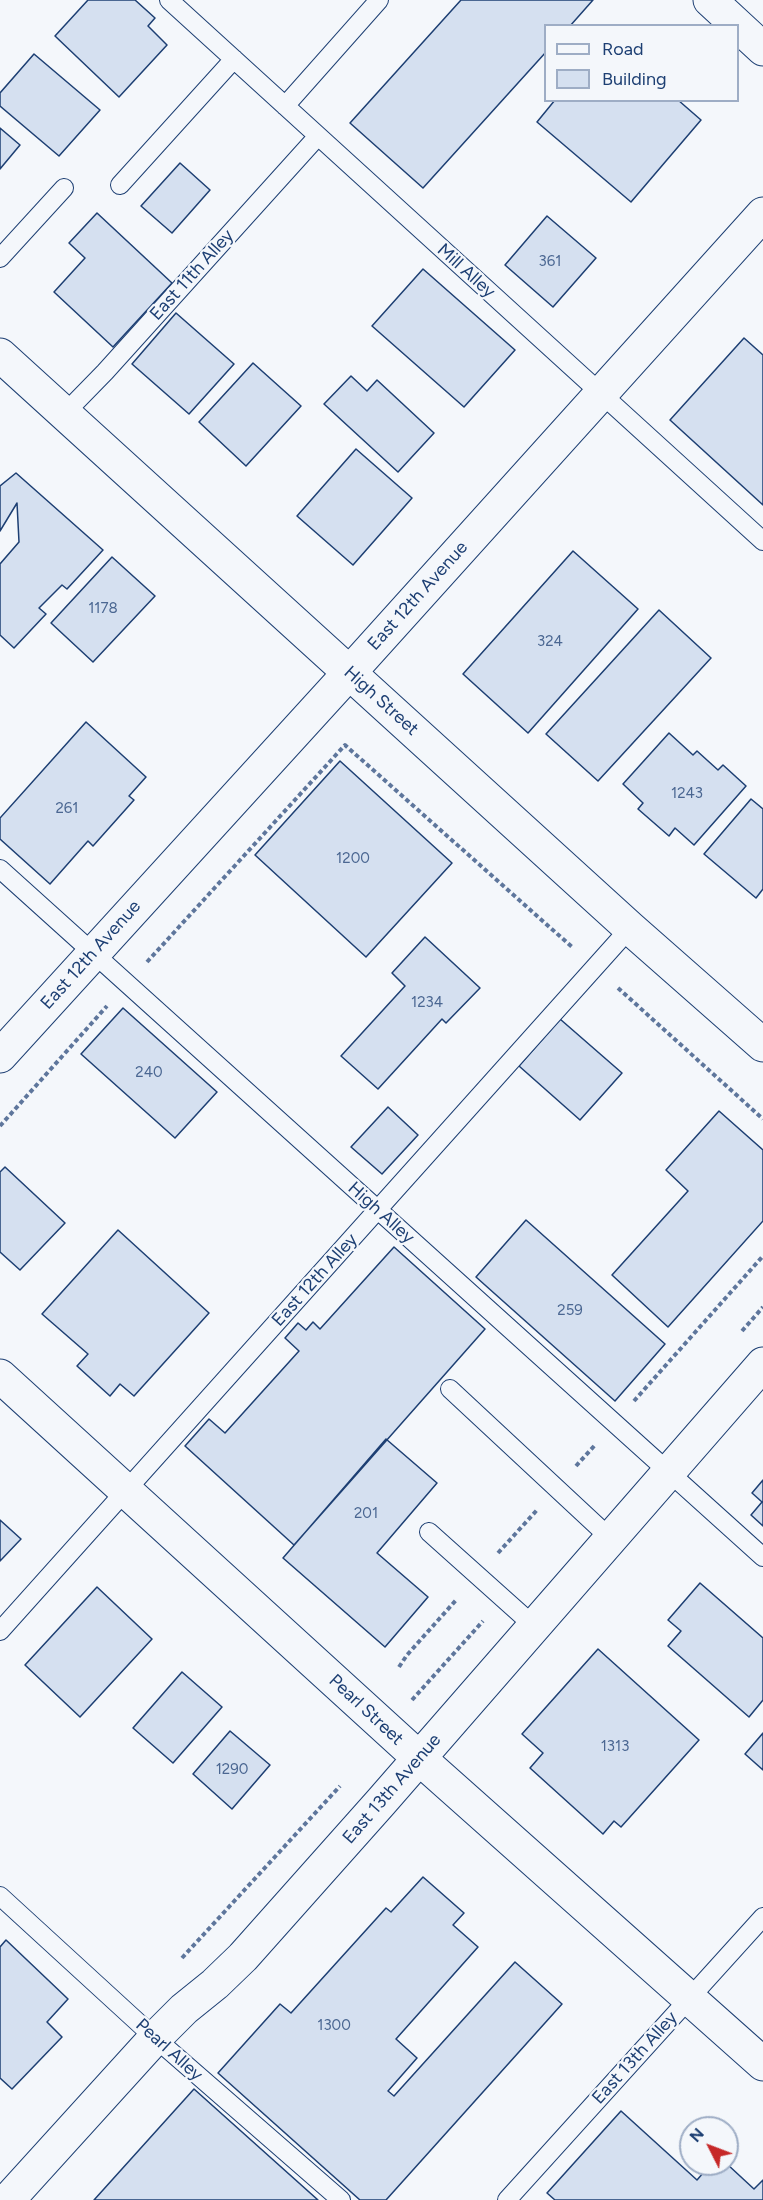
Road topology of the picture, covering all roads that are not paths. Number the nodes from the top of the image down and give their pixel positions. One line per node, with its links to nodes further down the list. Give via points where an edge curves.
1 (169, 0): 7 (lane, Mill Alley)
2 (379, 0): 8 (lane)
3 (710, 0): 4 (street)
4 (736, 24)
5 (739, 27): 6 (street)
6 (763, 49)
7 (234, 59): 8 (lane, Mill Alley); 10 (lane)
8 (285, 106): 9 (lane, Mill Alley)
9 (318, 136): 15 (lane, Mill Alley); 16 (lane, East 11th Alley)
10 (120, 185)
11 (64, 188): 13 (lane)
12 (763, 214): 15 (street, East 12th Avenue)
13 (0, 258)
14 (0, 355): 16 (street, High Street)
15 (600, 393): 17 (lane, Mill Alley); 18 (street, East 12th Avenue)
16 (64, 414): 18 (street, High Street)
17 (763, 541)
18 (350, 672): 20 (street, High Street); 21 (street, East 12th Avenue)
19 (0, 869): 21 (lane, High Alley)
20 (630, 928): 22 (street, High Street); 24 (lane, East 12th Alley)
21 (93, 953): 23 (street, East 12th Avenue); 24 (lane, High Alley)
22 (763, 1045)
23 (0, 1056)
24 (378, 1210): 28 (lane, High Alley); 29 (lane, East 12th Alley)
25 (763, 1364): 28 (street, East 13th Avenue)
26 (0, 1376): 29 (street, Pearl Street)
27 (450, 1389): 31 (lane)
28 (668, 1472): 31 (street, East 13th Avenue); 32 (lane, High Alley)
29 (127, 1490): 34 (lane, East 12th Alley); 35 (street, Pearl Street)
30 (429, 1532): 33 (lane)
31 (610, 1538): 33 (street, East 13th Avenue)
32 (763, 1557)
33 (534, 1626): 35 (street, East 13th Avenue)
34 (0, 1631)
35 (418, 1758): 38 (street, Pearl Street); 39 (street, East 13th Avenue, via 243,1957)
36 (0, 1896): 39 (lane, Pearl Alley)
37 (763, 1917): 38 (lane, East 13th Alley)
38 (689, 1998): 40 (street, Pearl Street); 43 (lane, East 13th Alley)
39 (155, 2038): 41 (street, East 13th Avenue); 42 (lane, Pearl Alley)
40 (763, 2064)
41 (8, 2200)
42 (341, 2200)
43 (507, 2200)

